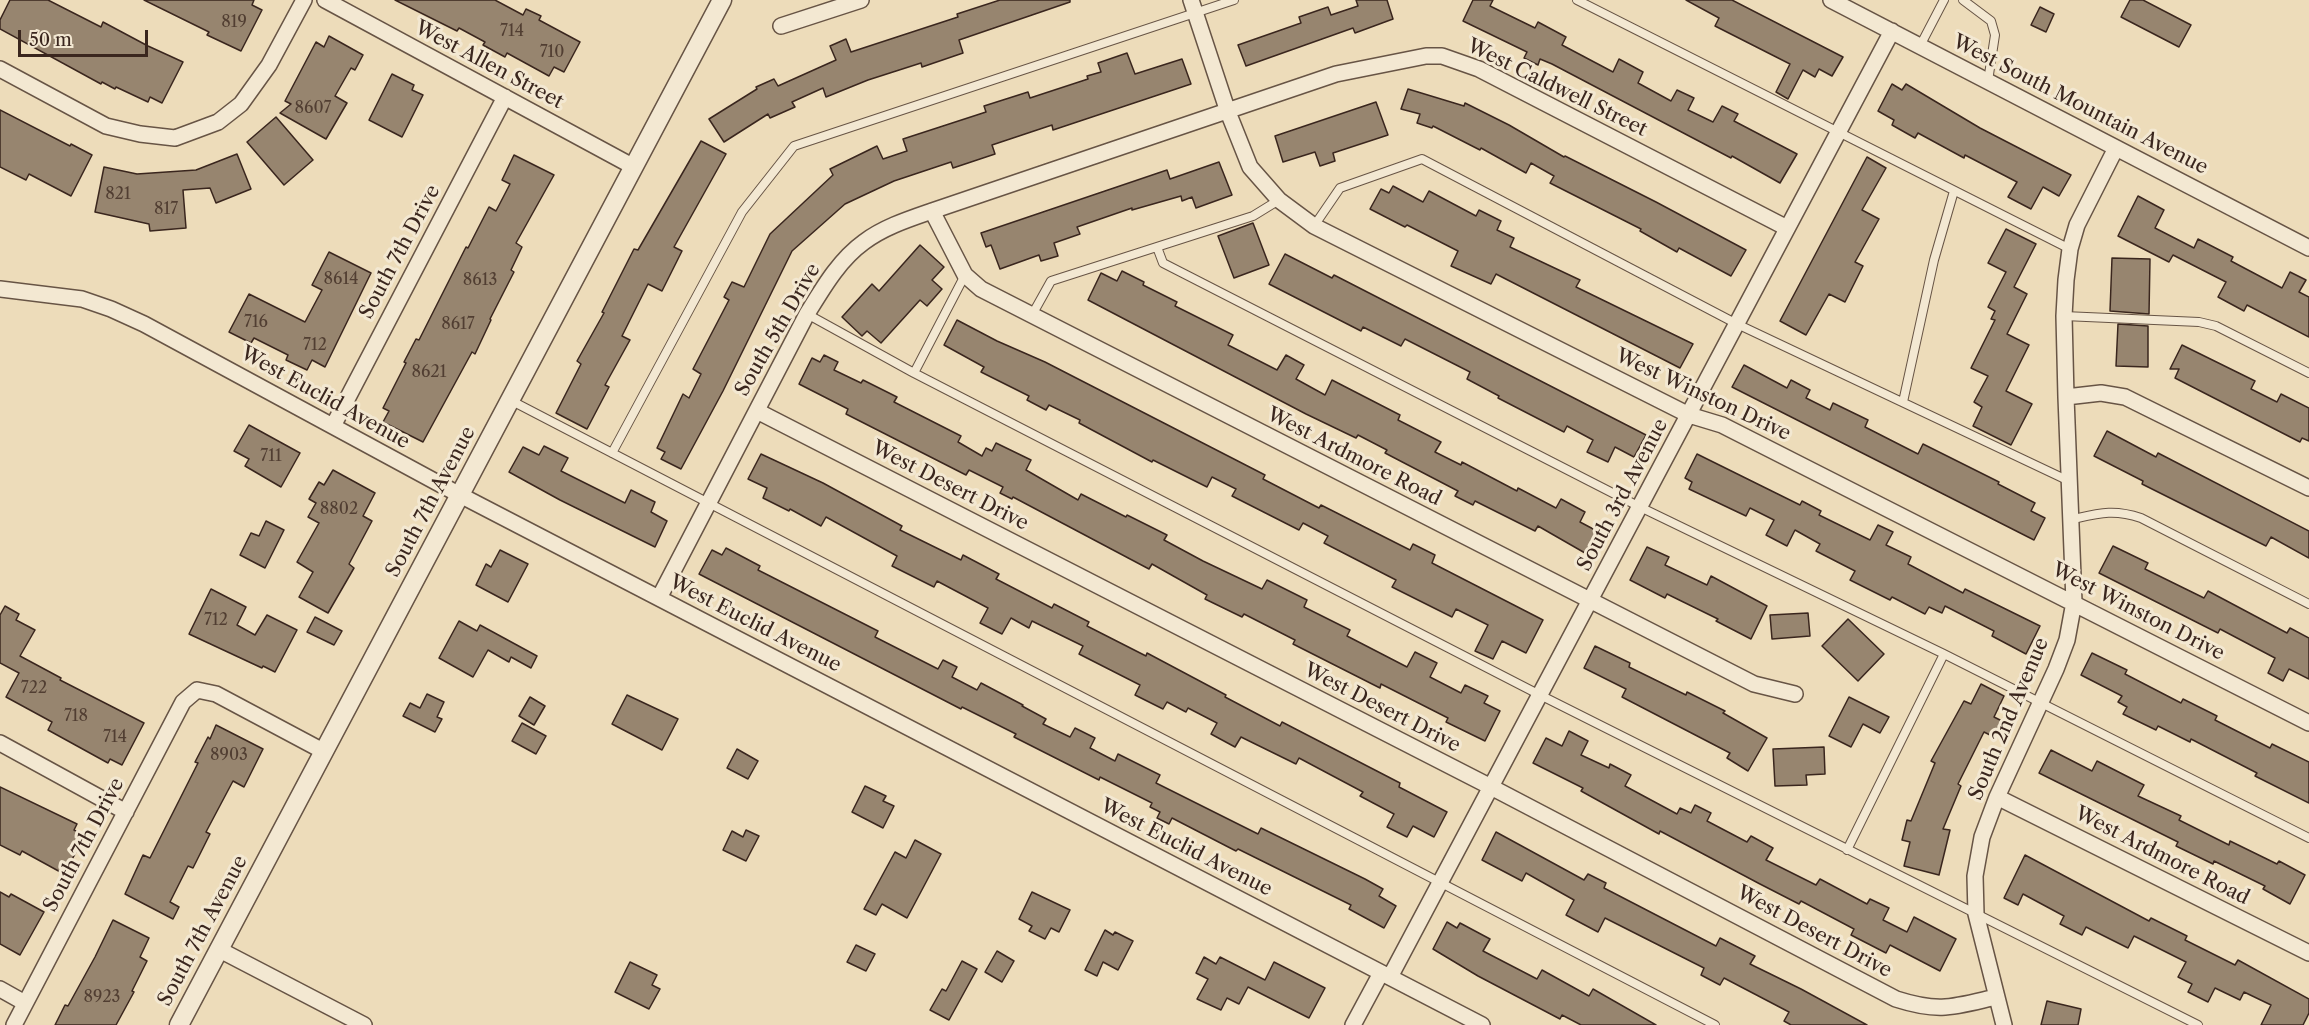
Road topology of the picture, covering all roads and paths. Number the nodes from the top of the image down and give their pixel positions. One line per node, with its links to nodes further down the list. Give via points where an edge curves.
1 (304, 0): 14 (street, via 269,65 241,104 218,122 175,138 106,126)
2 (325, 0): 16 (street, West Allen Street)
3 (722, 0): 20 (street, South 7th Avenue)
4 (861, 0): 11 (street)
5 (1234, 0): 10 (lane)
6 (1577, 0): 18 (lane)
7 (1831, 0): 12 (street, West South Mountain Avenue)
8 (1944, 0): 13 (lane)
9 (1963, 0): 15 (lane, via 1991,21 1995,35)
10 (1193, 6): 17 (street, West Winston Drive); 43 (lane, via 794,146 742,212)
11 (781, 26)
12 (1892, 31): 13 (street, West South Mountain Avenue); 18 (street, South 3rd Avenue)
13 (1920, 46): 15 (street, West South Mountain Avenue)
14 (0, 69)
15 (1988, 81): 19 (street, West South Mountain Avenue)
16 (505, 98): 20 (street, West Allen Street); 42 (street, South 7th Drive)
17 (1228, 112): 22 (street, West Winston Drive, via 1250,167); 23 (street, South 5th Drive); 25 (street, West Caldwell Street, via 1336,74 1442,56 1479,69)
18 (1840, 132): 21 (lane); 25 (street, South 3rd Avenue)
19 (2116, 148): 27 (street, West South Mountain Avenue); 28 (street, South 2nd Avenue, via 2077,225)
20 (634, 167): 38 (street, South 7th Avenue)
21 (1954, 191): 28 (lane); 39 (lane, via 1934,260)
22 (1279, 200): 24 (street, West Winston Drive); 26 (lane, via 1253,216)
23 (932, 211): 29 (street, West Ardmore Road); 31 (street, South 5th Drive, via 864,241 825,284)
24 (1314, 226): 34 (lane, via 1340,188 1422,159); 41 (street, West Winston Drive)
25 (1787, 228): 34 (street, South 3rd Avenue)
26 (1157, 247): 32 (lane, via 1051,280); 48 (lane, via 1163,263)
27 (2309, 248)
28 (2070, 249): 33 (street, South 2nd Avenue)
29 (965, 275): 32 (street, West Ardmore Road, via 981,289); 35 (lane)
30 (0, 289): 42 (street, West Euclid Avenue, via 82,299 111,309)
31 (807, 314): 35 (lane); 40 (street, South 5th Drive)
32 (1032, 315): 51 (street, West Ardmore Road)
33 (2064, 316): 36 (lane, via 2199,322 2216,326); 37 (street, South 2nd Avenue)
34 (1737, 324): 39 (lane); 41 (street, South 3rd Avenue)
35 (914, 373): 56 (lane)
36 (2309, 373)
37 (2066, 397): 44 (street, South 2nd Avenue); 45 (street, via 2101,393 2126,396)
38 (510, 400): 43 (lane); 46 (street, South 7th Avenue)
39 (1903, 402): 44 (lane)
40 (757, 411): 47 (street, South 5th Drive); 61 (street, West Desert Drive)
41 (1689, 415): 48 (street, South 3rd Avenue); 52 (street, West Winston Drive, via 1722,425)
42 (333, 426): 46 (street, West Euclid Avenue)
43 (612, 453): 47 (lane)
44 (2070, 481): 49 (street, South 2nd Avenue)
45 (2309, 488)
46 (460, 495): 50 (street, West Euclid Avenue); 60 (street, South 7th Avenue)
47 (708, 503): 50 (street, South 5th Drive); 66 (lane)
48 (1640, 507): 51 (street, South 3rd Avenue); 54 (lane)
49 (2073, 519): 52 (street, South 2nd Avenue); 53 (lane, via 2107,511 2140,518)
50 (659, 598): 70 (street, West Euclid Avenue)
51 (1590, 601): 55 (street, West Ardmore Road, via 1754,684); 56 (street, South 3rd Avenue)
52 (2074, 602): 57 (street, South 2nd Avenue, via 2067,640); 58 (street, West Winston Drive)
53 (2309, 604)
54 (1944, 654): 57 (lane); 65 (lane)
55 (1795, 694)
56 (1540, 695): 61 (street, South 3rd Avenue); 65 (lane)
57 (2042, 703): 62 (street, South 2nd Avenue); 64 (lane)
58 (2309, 723)
59 (0, 743): 63 (street)
60 (323, 751): 63 (street, South 7th Drive, via 216,694 197,690 183,702); 68 (street, South 7th Avenue)
61 (1491, 788): 66 (street, South 3rd Avenue); 72 (street, West Desert Drive, via 1896,999 1922,1007 1948,1008)
62 (1997, 797): 67 (street, South 2nd Avenue, via 1982,837 1975,876); 69 (street, West Ardmore Road)
63 (126, 812): 73 (street, South 7th Drive)
64 (2309, 838)
65 (1847, 850): 67 (lane)
66 (1441, 881): 70 (street, South 3rd Avenue); 79 (lane)
67 (1976, 915): 72 (street, South 2nd Avenue); 81 (lane)
68 (218, 949): 75 (street, South 7th Avenue); 76 (street)
69 (2309, 953)
70 (1385, 975): 77 (street, South 3rd Avenue); 78 (street, West Euclid Avenue)
71 (0, 989): 73 (street)
72 (1996, 996): 80 (street, South 2nd Avenue)
73 (25, 1003): 74 (street, South 7th Drive)
74 (14, 1025)
75 (179, 1025)
76 (364, 1025)
77 (1353, 1025)
78 (1482, 1025)
79 (1715, 1025)
80 (2004, 1025)
81 (2198, 1025)

